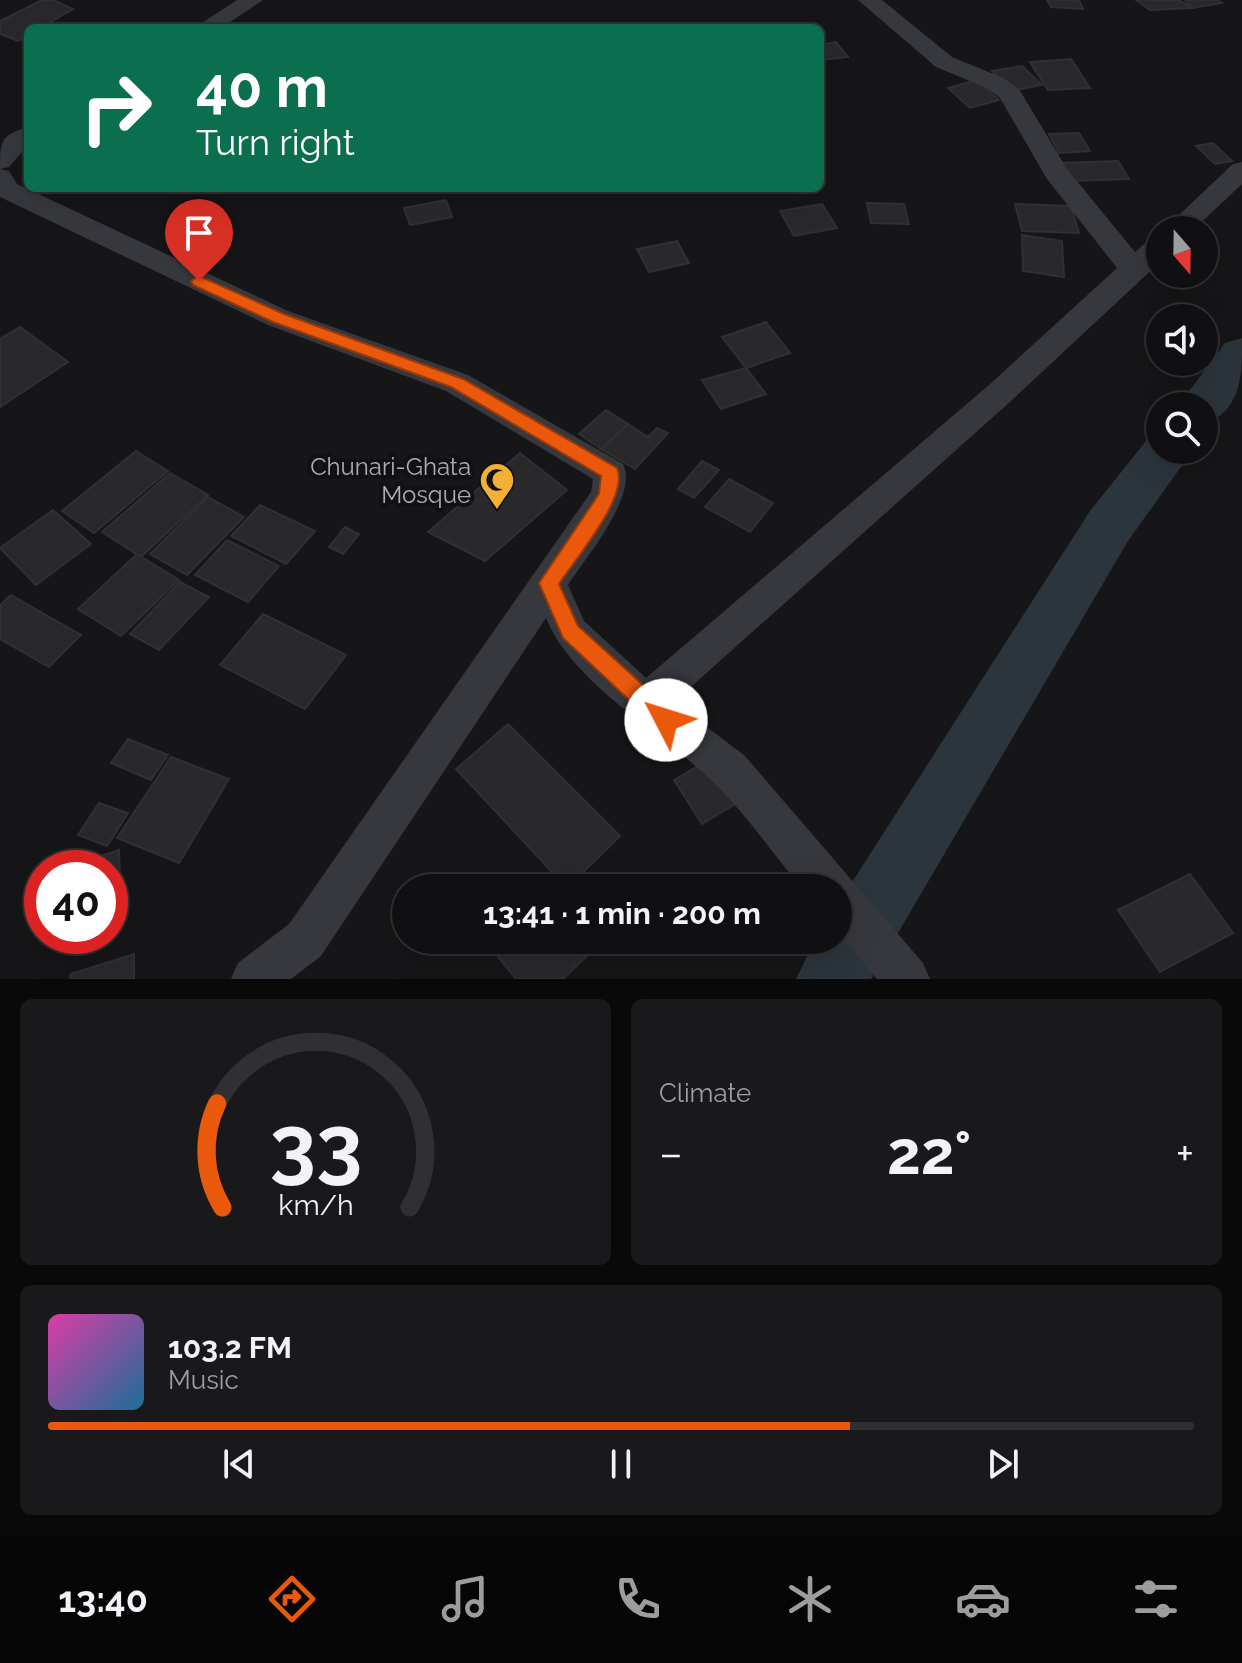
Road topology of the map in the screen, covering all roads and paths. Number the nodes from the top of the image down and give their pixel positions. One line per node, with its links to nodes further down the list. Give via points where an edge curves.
1 (252, 0): 3 (street)
2 (869, 0): 10 (street, via 944,62 1010,94 1056,173)
3 (212, 24)
4 (24, 137): 5 (street)
5 (0, 161)
6 (1242, 170): 8 (street)
7 (0, 177): 11 (street, via 6,189 278,318 457,383 611,473 608,495)
8 (1192, 216)
9 (1146, 258): 10 (street)
10 (1134, 270): 12 (street)
11 (549, 583): 12 (street, via 570,632); 15 (street, via 305,940)
12 (645, 703): 13 (street, via 730,770)
13 (818, 874)
14 (852, 914): 16 (street)
15 (254, 979)
16 (907, 979)

